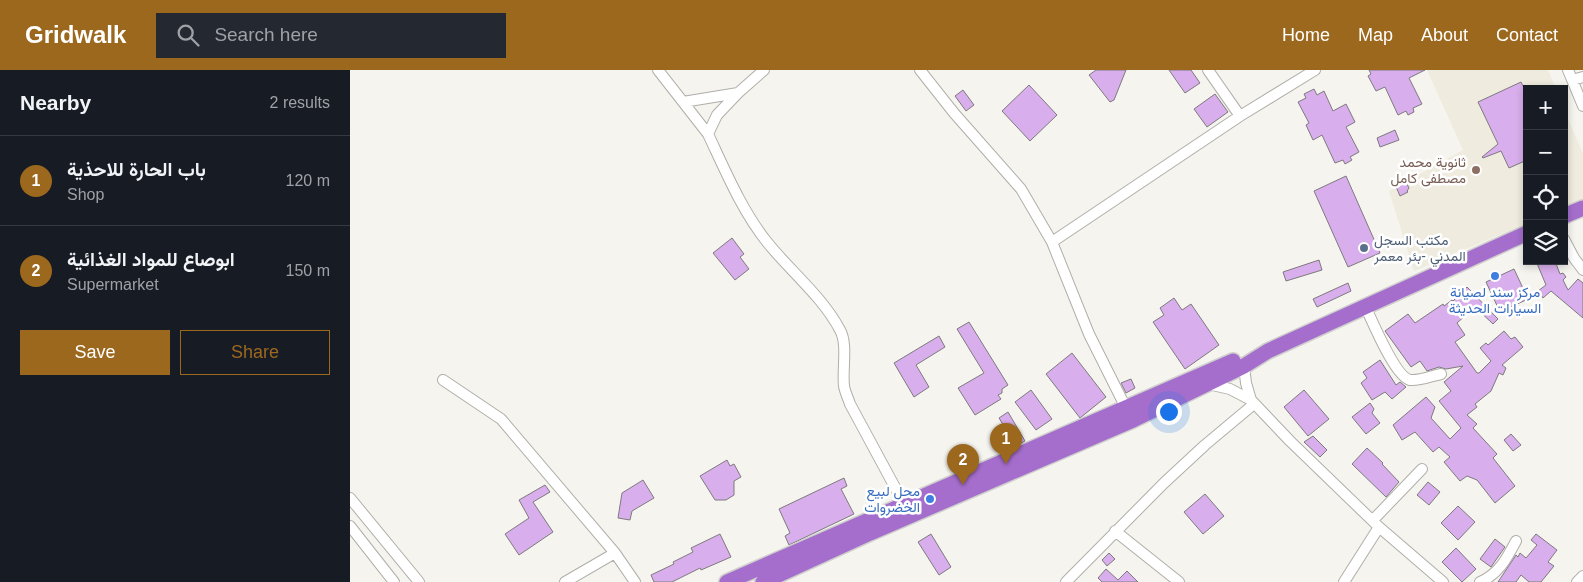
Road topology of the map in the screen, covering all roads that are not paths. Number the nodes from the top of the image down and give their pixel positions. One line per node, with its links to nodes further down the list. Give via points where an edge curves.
1 (658, 70): 10 (street)
2 (764, 70): 9 (street)
3 (1208, 70): 12 (street)
4 (1315, 70): 12 (street)
5 (1568, 70): 8 (street)
6 (924, 72): 17 (street, via 954,113 1020,189)
7 (1583, 76): 8 (street)
8 (1572, 80): 11 (street)
9 (738, 93): 10 (street); 13 (street, via 717,115)
10 (683, 102): 13 (street)
11 (1583, 106)
12 (1240, 116): 17 (street)
13 (708, 134): 31 (street, via 734,188 767,242 824,306 840,330 844,340 844,387 850,404)
14 (1583, 208): 15 (highway)
15 (1568, 214)
16 (1523, 235): 20 (highway)
17 (1052, 242): 27 (street, via 1089,334)
18 (1568, 247): 19 (street)
19 (1583, 270)
20 (1366, 306): 21 (highway); 23 (street, via 1386,350 1403,376 1409,380)
21 (1268, 351): 22 (highway); 27 (highway, via 1238,358)
22 (1244, 366): 25 (highway); 26 (street)
23 (1441, 374)
24 (443, 380): 36 (street, via 501,419)
25 (1207, 384): 26 (street, via 1230,389); 27 (highway)
26 (1252, 402): 32 (street); 34 (street)
27 (1129, 414): 28 (highway)
28 (1024, 459): 31 (highway); 43 (highway)
29 (1422, 469): 32 (street)
30 (350, 498): 39 (street)
31 (904, 504): 42 (highway)
32 (1376, 524): 46 (street); 47 (street)
33 (350, 526): 38 (street)
34 (1114, 532): 44 (street); 45 (street)
35 (1516, 542): 48 (street, via 1498,571)
36 (615, 553): 40 (street); 41 (street)
37 (1583, 576): 49 (street)
38 (394, 582)
39 (419, 582)
40 (565, 582)
41 (635, 582)
42 (727, 582)
43 (763, 582)
44 (1066, 582)
45 (1179, 582)
46 (1344, 582)
47 (1443, 582)
48 (1480, 582)
49 (1577, 582)

